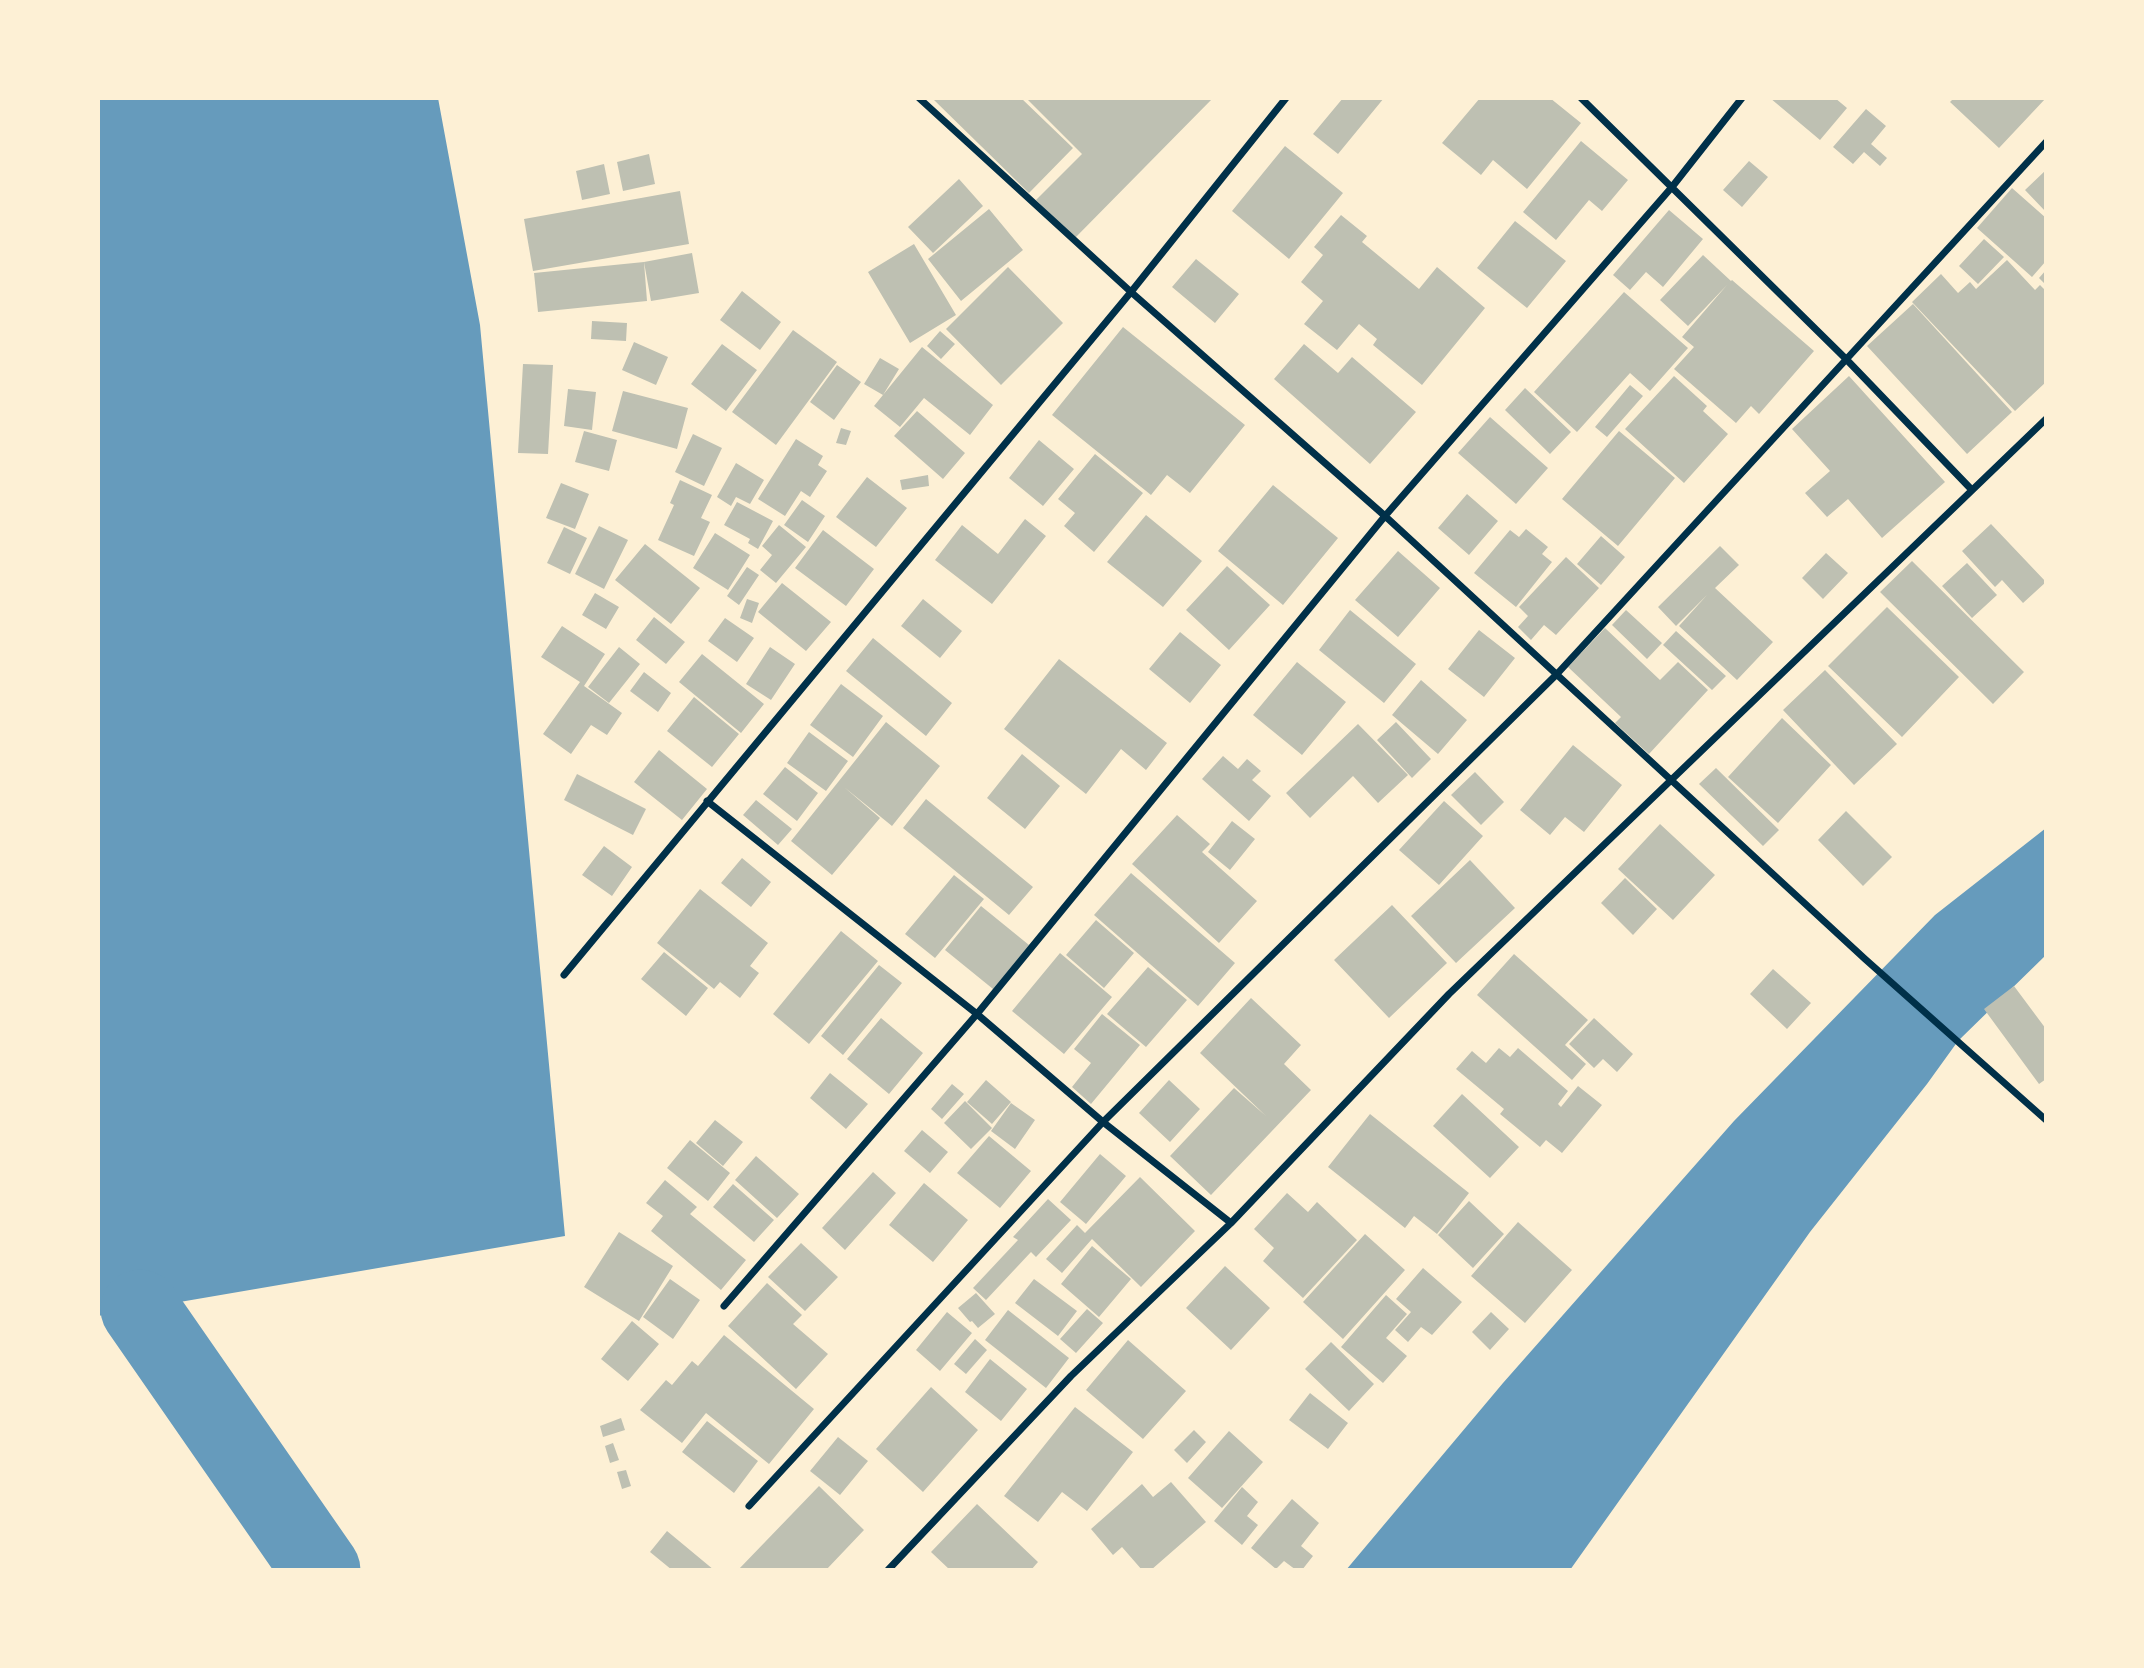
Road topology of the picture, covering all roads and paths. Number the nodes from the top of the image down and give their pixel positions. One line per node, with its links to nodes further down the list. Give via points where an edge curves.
1 (919, 98): 7 (street)
2 (1286, 98): 7 (street)
3 (1581, 98): 6 (street)
4 (1742, 98): 6 (street)
5 (2046, 142): 8 (street)
6 (1672, 187): 8 (street); 11 (street)
7 (1131, 292): 11 (street); 14 (street)
8 (1846, 359): 10 (street); 12 (street)
9 (2046, 419): 10 (street)
10 (1971, 489): 13 (street)
11 (1385, 516): 12 (street); 16 (street)
12 (1557, 674): 13 (street); 18 (street)
13 (1672, 780): 17 (street); 19 (street, via 1449,994)
14 (707, 801): 15 (street); 16 (street)
15 (564, 975)
16 (977, 1014): 18 (street); 20 (street)
17 (2046, 1120)
18 (1103, 1122): 19 (street); 21 (street)
19 (1231, 1223): 22 (street, via 1071,1376)
20 (724, 1306)
21 (749, 1506)
22 (888, 1570)

